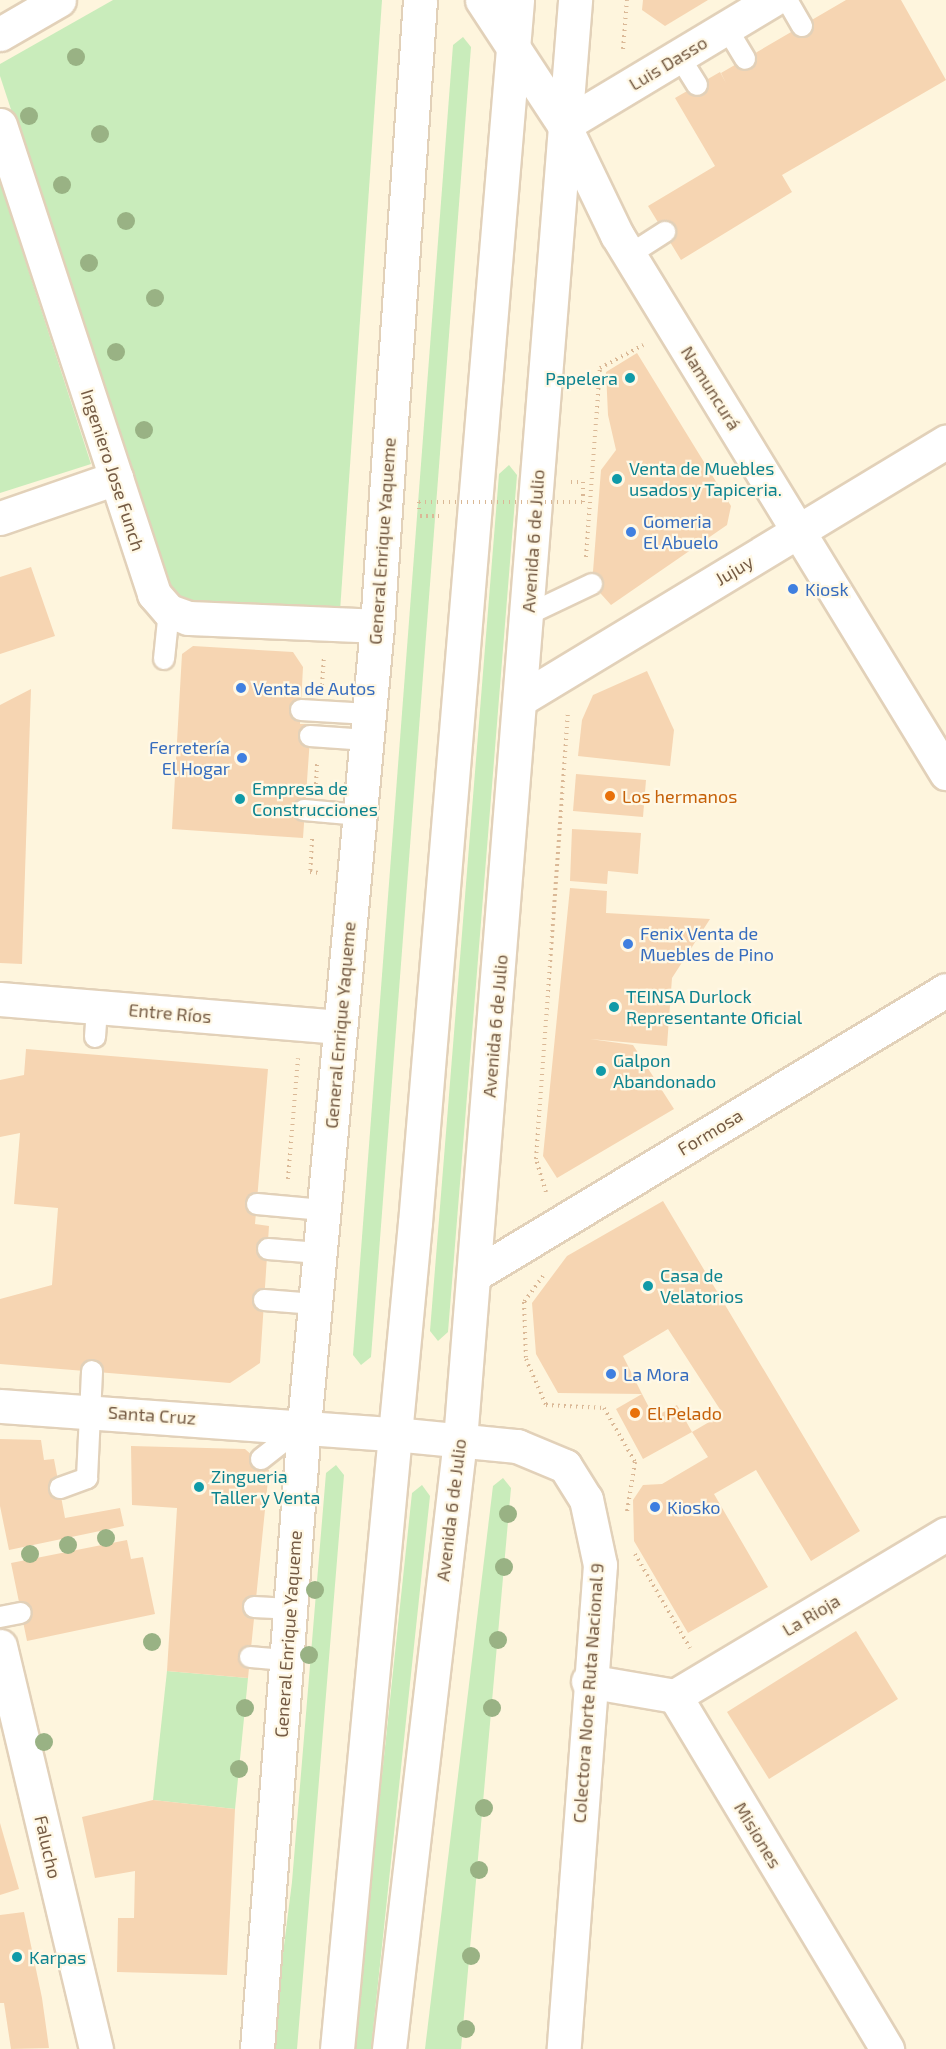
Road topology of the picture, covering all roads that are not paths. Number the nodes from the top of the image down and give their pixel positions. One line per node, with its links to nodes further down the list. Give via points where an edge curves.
1 (59, 0): 10 (street)
2 (420, 0): 26 (street, General Enrique Yaqueme)
3 (483, 0): 11 (street, Namuncurá)
4 (517, 0): 11 (street)
5 (576, 0): 16 (street, Avenida 6 de Julio)
6 (772, 0): 9 (street, Luis Dasso)
7 (787, 0): 8 (lane)
8 (802, 26)
9 (726, 27): 12 (street, Luis Dasso); 13 (lane)
10 (0, 34)
11 (514, 47): 16 (street, Namuncurá); 49 (street)
12 (679, 56): 14 (lane); 16 (street, Luis Dasso)
13 (745, 59)
14 (697, 85)
15 (0, 125): 20 (street, Ingeniero Jose Funch)
16 (564, 125): 18 (street, Namuncurá); 25 (street, Avenida 6 de Julio)
17 (664, 232): 18 (lane)
18 (629, 255): 22 (street, Namuncurá)
19 (946, 442): 22 (street, Jujuy)
20 (116, 478): 21 (street); 24 (street, Ingeniero Jose Funch, via 154,594)
21 (0, 518)
22 (800, 530): 28 (street, Jujuy); 32 (street, Namuncurá)
23 (587, 586): 25 (lane)
24 (168, 611): 26 (street, via 188,618); 27 (lane)
25 (527, 615): 28 (street, Avenida 6 de Julio)
26 (377, 626): 30 (street, General Enrique Yaqueme)
27 (164, 659)
28 (521, 699): 42 (street, Avenida 6 de Julio)
29 (301, 710): 30 (lane)
30 (368, 727): 31 (lane); 34 (street, General Enrique Yaqueme)
31 (310, 736)
32 (946, 773)
33 (304, 810): 34 (lane)
34 (360, 815): 37 (street, General Enrique Yaqueme)
35 (946, 990): 42 (street, Formosa)
36 (0, 999): 37 (street, Entre Ríos, via 96,1022)
37 (340, 1027): 39 (street, General Enrique Yaqueme)
38 (257, 1204): 39 (lane)
39 (323, 1210): 41 (street, General Enrique Yaqueme)
40 (268, 1249): 41 (lane)
41 (320, 1253): 44 (street, General Enrique Yaqueme)
42 (474, 1275): 50 (street, Avenida 6 de Julio)
43 (264, 1300): 44 (lane)
44 (315, 1304): 48 (street, General Enrique Yaqueme)
45 (92, 1371): 47 (lane)
46 (0, 1406): 47 (street, Santa Cruz)
47 (90, 1412): 48 (street, Santa Cruz); 52 (lane, via 87,1478)
48 (304, 1425): 49 (street, Colectora Norte Ruta Nacional 9); 51 (lane); 55 (street, General Enrique Yaqueme)
49 (394, 1434): 50 (street, Colectora Norte Ruta Nacional 9); 67 (street)
50 (460, 1440): 62 (street, Colectora Norte Ruta Nacional 9, via 516,1446 565,1466 586,1499 600,1565); 68 (street, Avenida 6 de Julio)
51 (261, 1459)
52 (60, 1488)
53 (946, 1534): 63 (street, La Rioja)
54 (254, 1607): 55 (lane)
55 (290, 1609): 60 (street, General Enrique Yaqueme)
56 (21, 1613): 57 (lane)
57 (0, 1617)
58 (0, 1646): 61 (street, Falucho)
59 (250, 1657): 60 (lane)
60 (286, 1660): 66 (street, General Enrique Yaqueme)
61 (4, 1678): 64 (street, Falucho)
62 (588, 1681): 63 (street); 69 (street, Colectora Norte Ruta Nacional 9)
63 (675, 1696): 70 (street, Misiones)
64 (10, 1735): 65 (street, Falucho)
65 (96, 2049)
66 (256, 2049)
67 (337, 2049)
68 (389, 2049)
69 (564, 2049)
70 (887, 2049)

